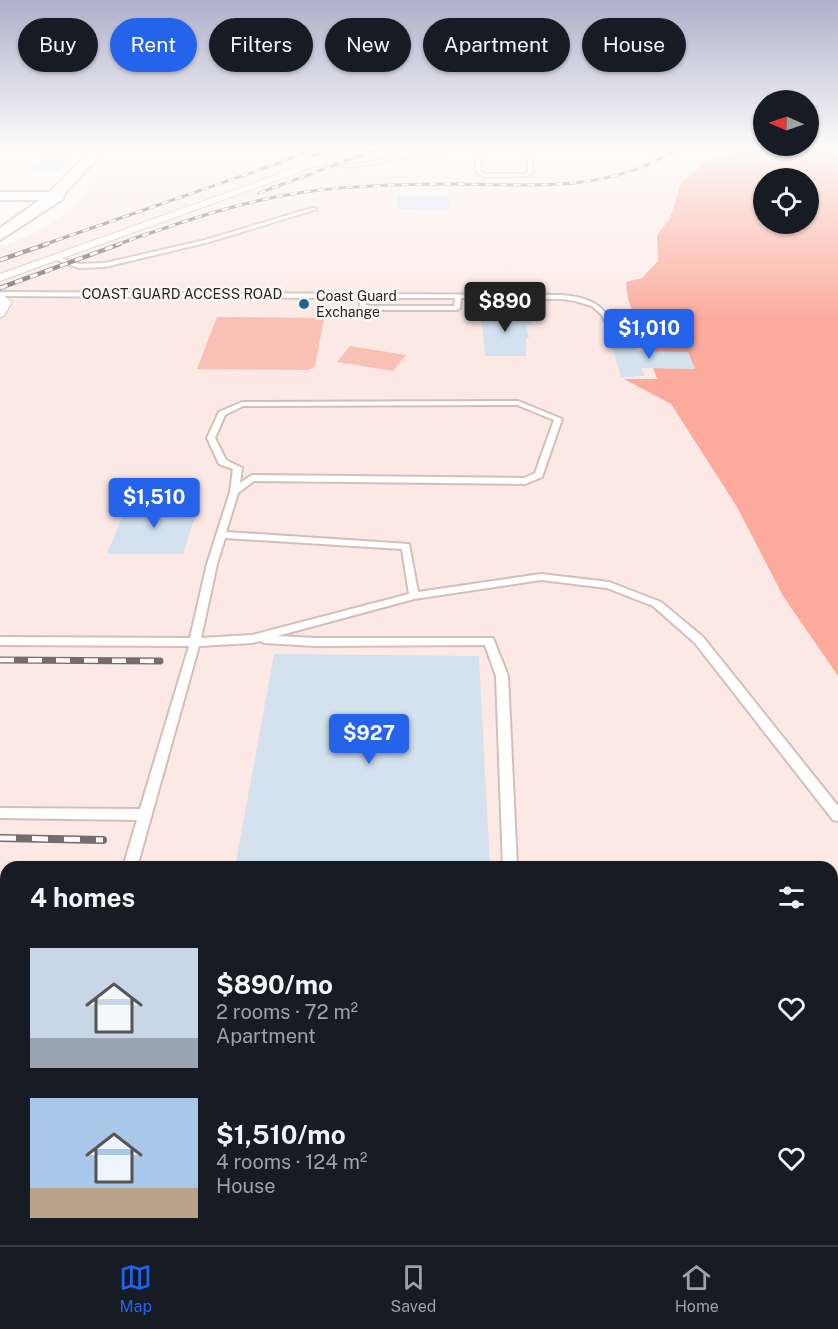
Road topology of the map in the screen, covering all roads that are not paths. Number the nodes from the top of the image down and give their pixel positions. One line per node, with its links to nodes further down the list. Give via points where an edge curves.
1 (45, 206): 4 (main road)
2 (199, 206): 5 (street)
3 (314, 209): 5 (lane, via 207,241 105,265 79,266)
4 (0, 235)
5 (54, 258): 6 (street)
6 (0, 278)
7 (363, 295): 8 (lane, COAST GUARD ACCESS ROAD); 9 (lane, COAST GUARD ACCESS ROAD); 9 (lane, via 362,305 368,308 457,308)
8 (0, 296): 10 (street, via 6,302)
9 (458, 296): 11 (lane, COAST GUARD ACCESS ROAD, via 579,299 604,312)
10 (0, 313)
11 (607, 320)
12 (234, 492): 12 (lane, via 238,468 222,462 211,438 222,414 242,404 518,403 558,419 539,475 525,481 252,478); 13 (lane)
13 (221, 535): 14 (lane, via 406,546); 17 (lane)
14 (414, 596): 15 (lane); 20 (lane, via 541,577 609,585 657,604 699,640)
15 (252, 639): 17 (lane); 22 (lane, via 489,641 502,676)
16 (0, 641): 17 (lane)
17 (195, 642): 19 (lane)
18 (0, 813): 19 (lane)
19 (145, 815): 21 (lane)
20 (838, 816)
21 (132, 861)
22 (510, 861)

